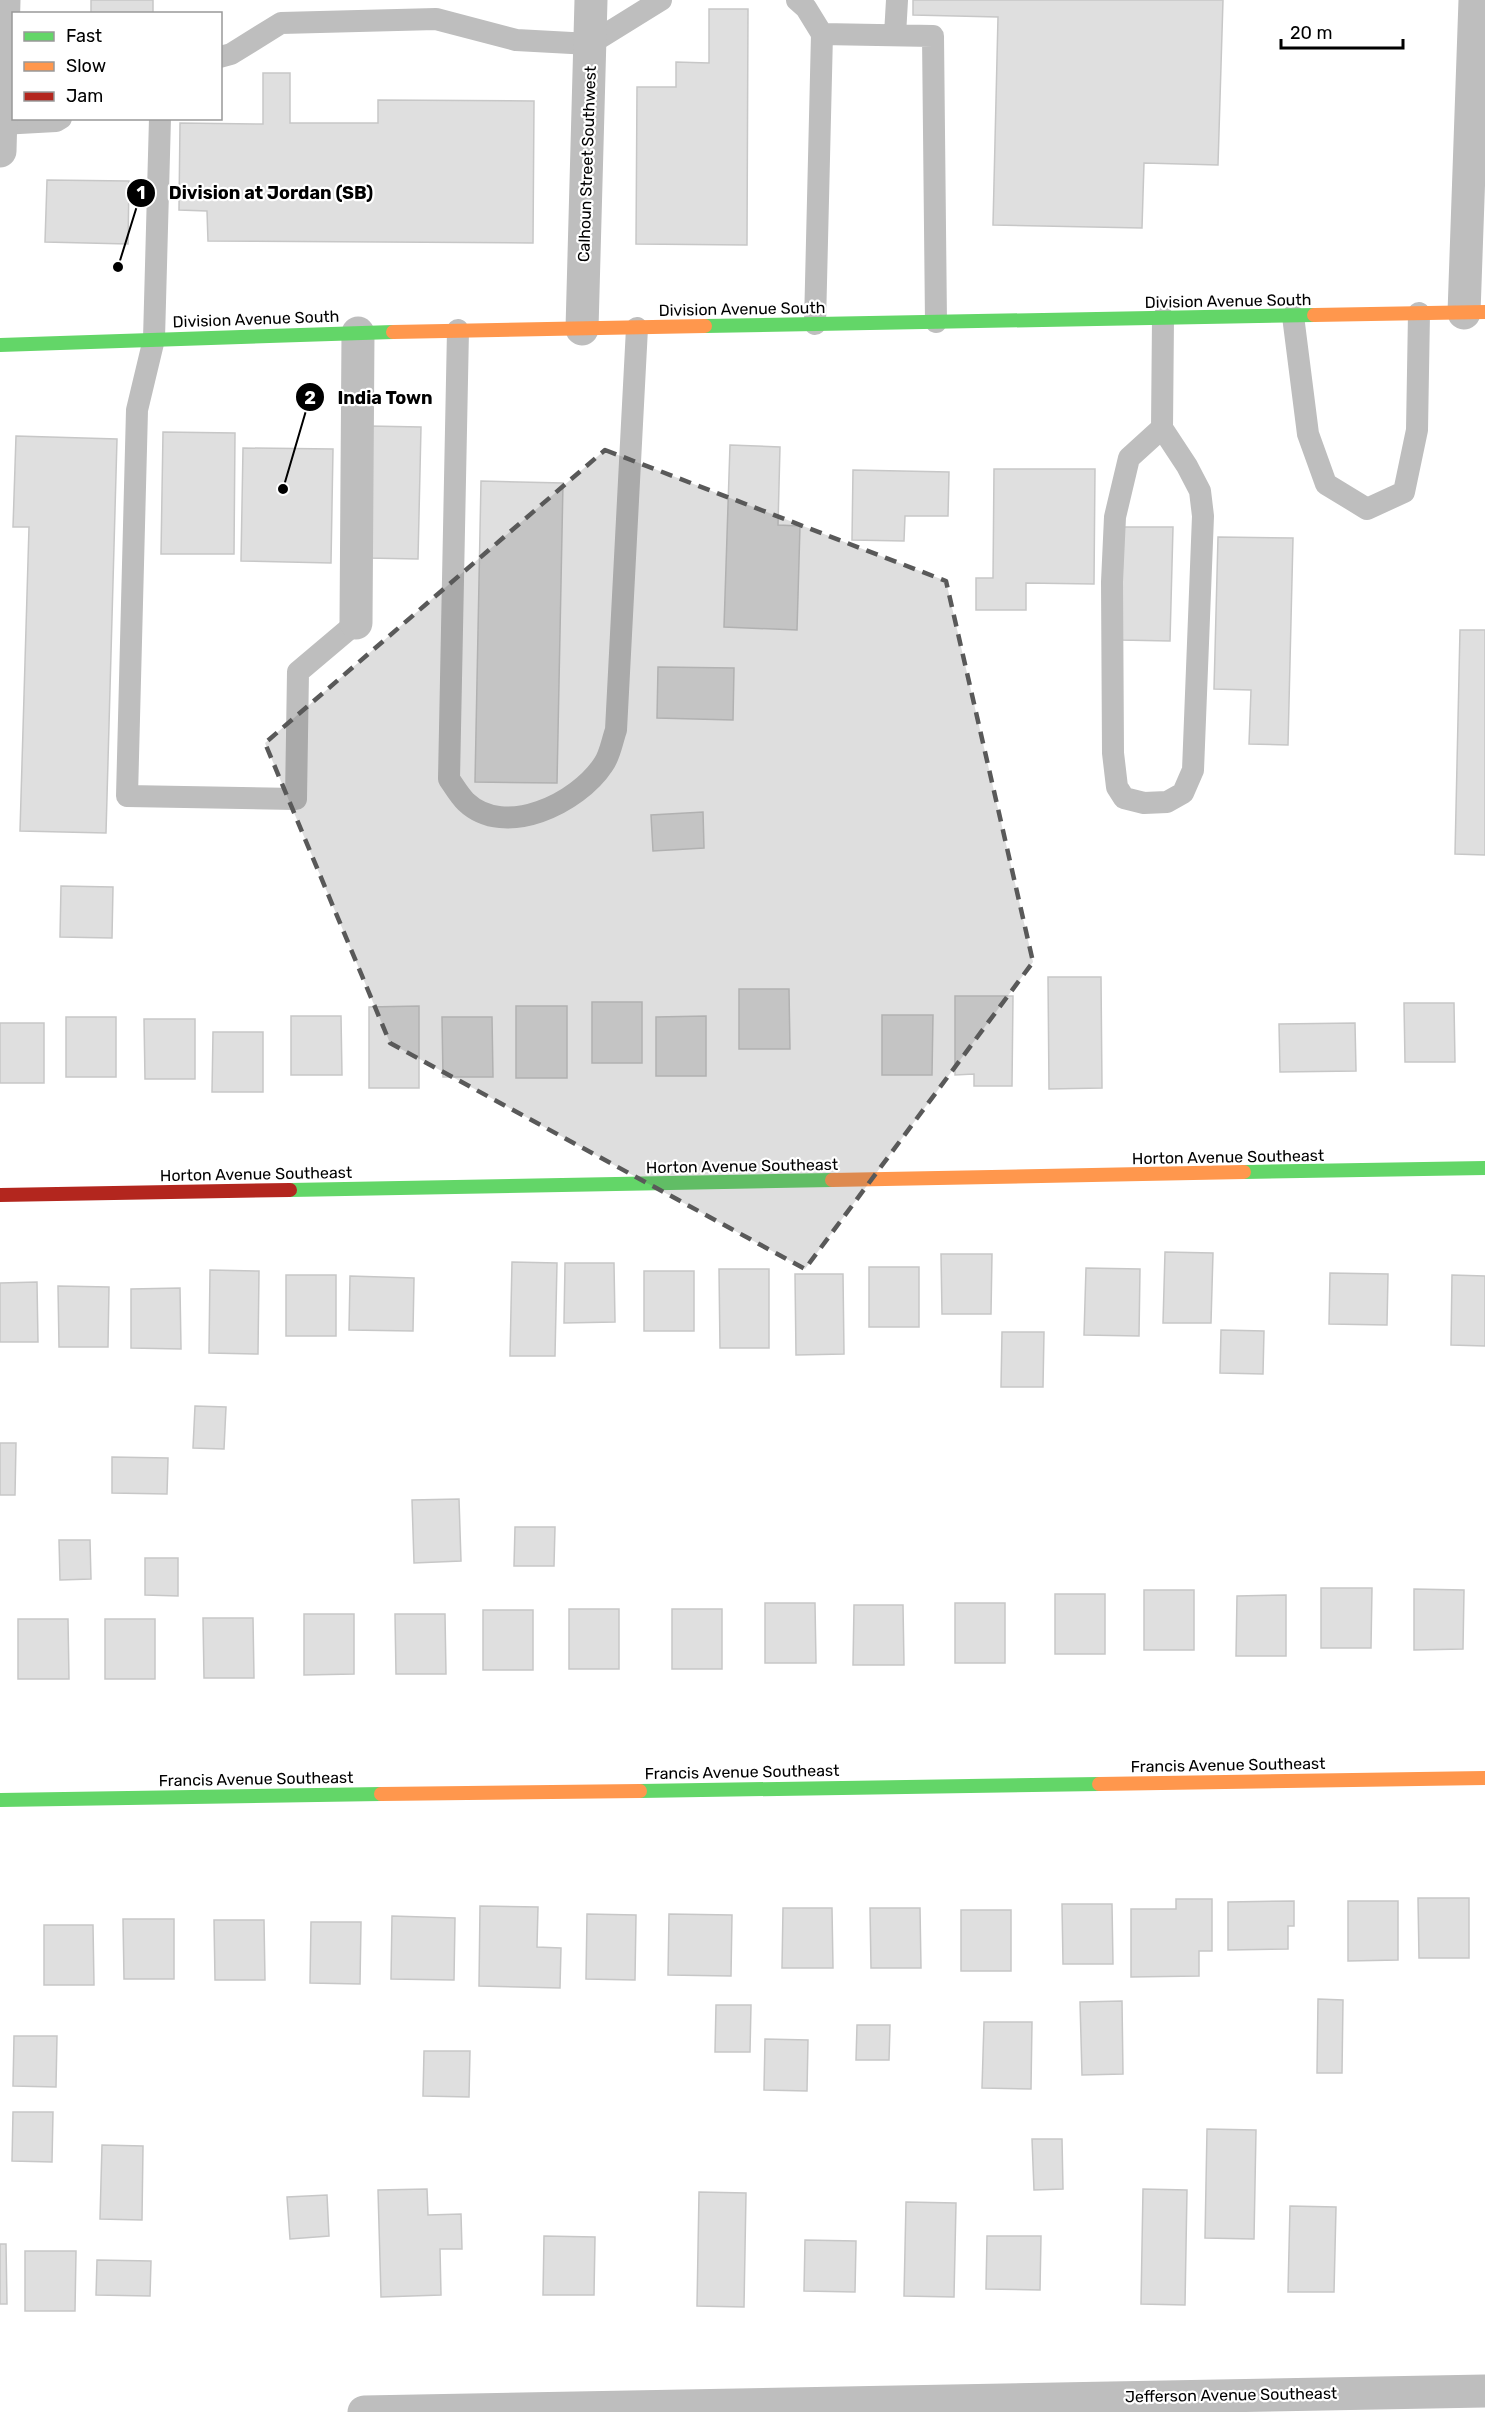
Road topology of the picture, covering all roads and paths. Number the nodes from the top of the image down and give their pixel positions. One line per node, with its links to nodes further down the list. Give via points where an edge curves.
1 (591, 0): 9 (street, Calhoun Street Southwest)
2 (661, 0): 9 (lane)
3 (797, 0): 7 (lane)
4 (897, 0): 8 (lane)
5 (1479, 3): 15 (street)
6 (2, 12): 13 (street)
7 (822, 34): 8 (lane); 20 (lane)
8 (896, 35): 19 (lane, via 933,36)
9 (590, 44): 10 (lane, via 516,40 436,19 280,23); 22 (street, Calhoun Street Southwest)
10 (222, 56)
11 (58, 120): 13 (lane)
12 (160, 120): 25 (lane)
13 (1, 124): 14 (street)
14 (0, 151)
15 (1475, 312): 16 (street, Division Avenue South)
16 (1419, 313): 17 (street, Division Avenue South); 17 (lane, via 1417,430 1404,492 1367,509 1326,484 1308,434)
17 (1293, 316): 18 (street, Division Avenue South)
18 (1163, 318): 19 (street, Division Avenue South); 27 (lane)
19 (936, 322): 20 (street, Division Avenue South)
20 (815, 324): 21 (street, Division Avenue South)
21 (637, 328): 22 (street, Division Avenue South); 23 (lane, via 616,730 604,764 581,789 539,813 519,818 489,815 466,802 449,779)
22 (582, 329): 23 (street, Division Avenue South)
23 (458, 330): 24 (street, Division Avenue South)
24 (358, 333): 25 (street, Division Avenue South); 28 (street)
25 (154, 339): 26 (street, Division Avenue South); 28 (lane, via 138,410 127,796 296,799 298,672)
26 (0, 345)
27 (1162, 428): 27 (lane, via 1200,491 1203,516 1193,770 1183,793 1167,802 1144,803 1124,798 1117,787 1113,753 1115,517 1129,458)
28 (356, 623)
29 (1485, 1168): 30 (street, Horton Avenue Southeast)
30 (0, 1195)
31 (1485, 1778): 32 (street, Francis Avenue Southeast)
32 (0, 1800)
33 (1485, 2391): 34 (street, Jefferson Avenue Southeast)
34 (995, 2406): 35 (street, Jefferson Avenue Southeast)
35 (518, 2410): 37 (street, Jefferson Avenue Southeast)
36 (364, 2412): 37 (street, Jefferson Avenue Southeast)
37 (416, 2412)

